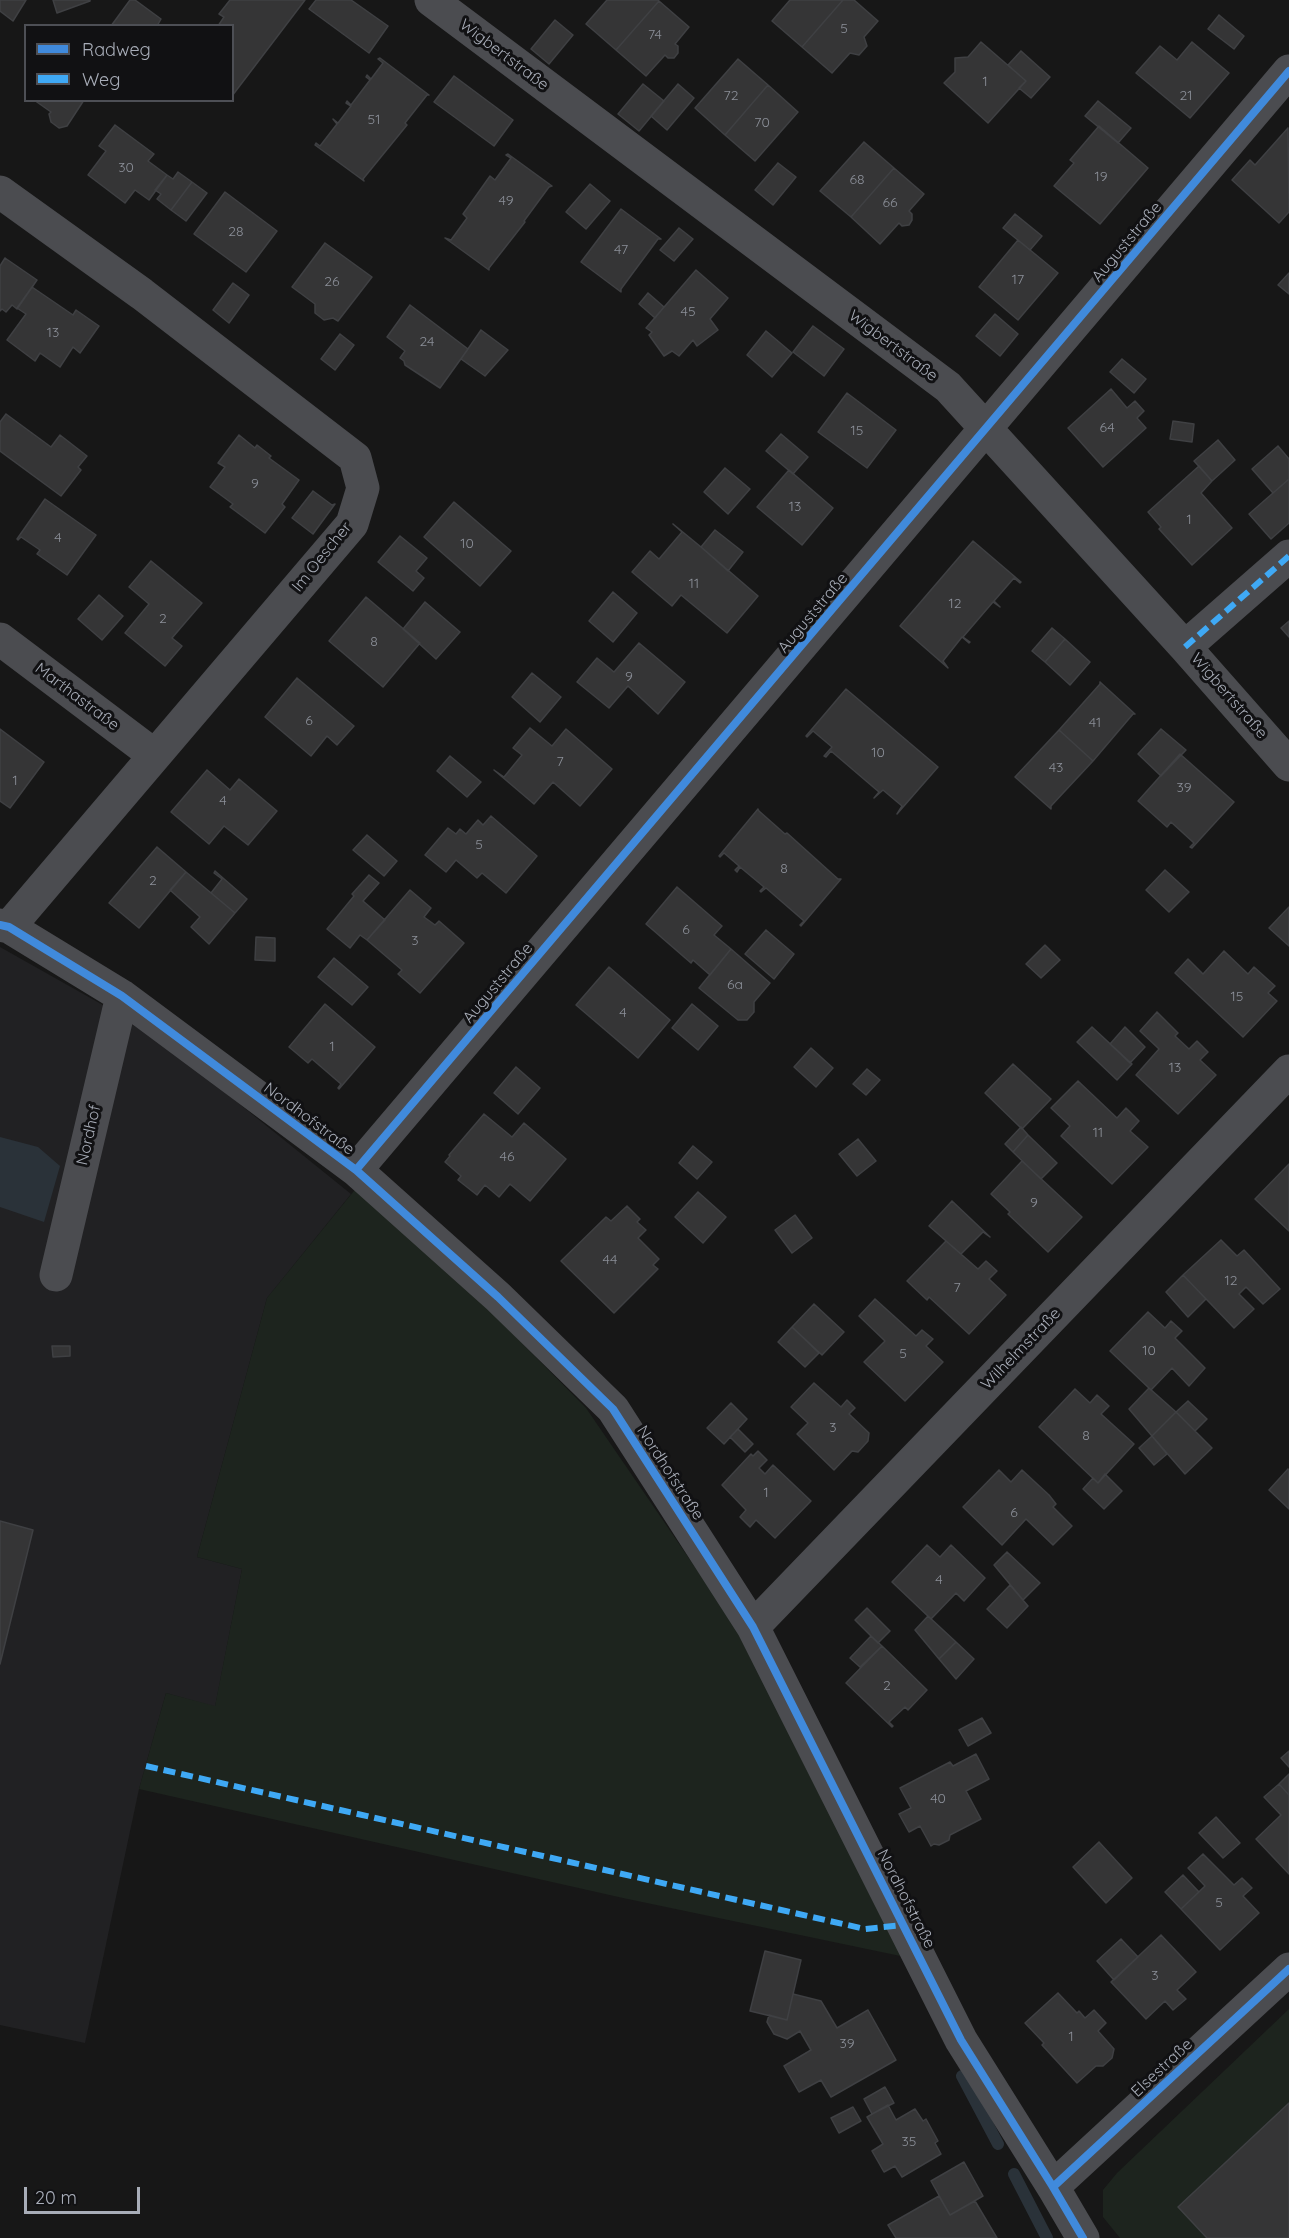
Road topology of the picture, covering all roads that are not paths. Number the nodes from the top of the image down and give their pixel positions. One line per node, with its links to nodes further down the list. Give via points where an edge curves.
1 (430, 0): 4 (street, Wigbertstraße, via 948,387)
2 (1289, 71): 4 (street, Auguststraße)
3 (0, 192): 8 (street, Im Oescher, via 142,294 355,458 363,488 351,524)
4 (986, 430): 7 (street, Wigbertstraße); 13 (street, Auguststraße)
5 (1289, 556): 7 (street)
6 (0, 639): 8 (street, Marthastraße)
7 (1185, 647): 9 (street, Wigbertstraße)
8 (154, 755): 10 (street, Im Oescher)
9 (1289, 765)
10 (4, 926): 11 (street, Nordhofstraße)
11 (122, 996): 13 (street, Nordhofstraße); 14 (street, Nordhof)
12 (1289, 1071): 15 (street, Wilhelmstraße)
13 (356, 1170): 15 (street, Nordhofstraße, via 498,1297 613,1409)
14 (56, 1275)
15 (753, 1627): 17 (street, Nordhofstraße, via 961,2040)
16 (1289, 1969): 17 (street, Elsestraße)
17 (1053, 2187): 18 (street, Nordhofstraße)
18 (1083, 2238)

